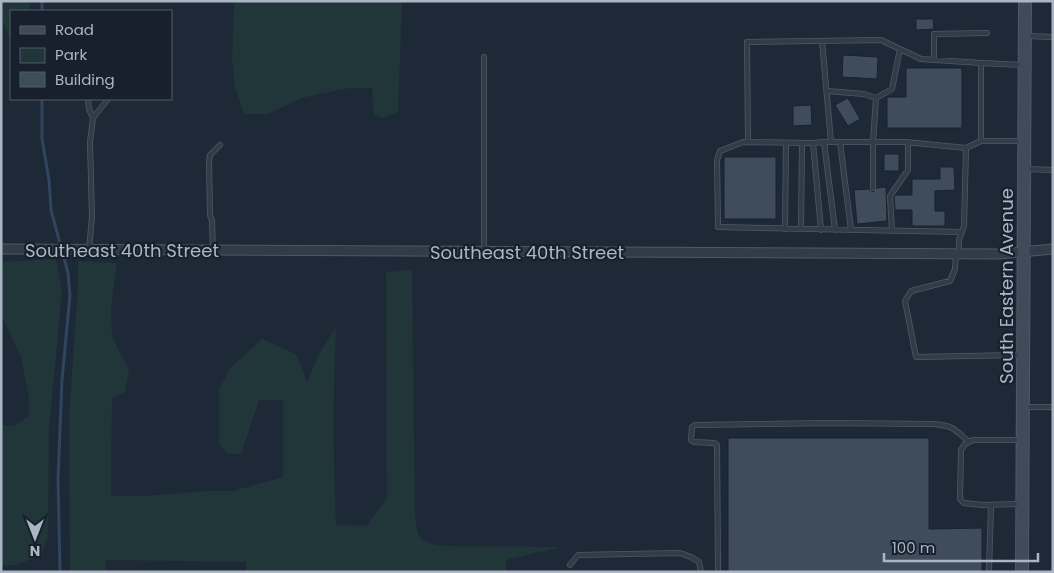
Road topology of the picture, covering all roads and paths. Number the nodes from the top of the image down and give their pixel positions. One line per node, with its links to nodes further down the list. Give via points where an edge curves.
1 (1025, 1): 3 (main road, South Eastern Avenue)
2 (987, 34): 8 (lane, via 934,34)
3 (1025, 36): 4 (lane); 10 (main road, South Eastern Avenue)
4 (1053, 37)
5 (822, 41): 6 (lane, via 882,40); 11 (lane); 18 (lane, via 747,42)
6 (900, 49): 8 (lane, via 920,59); 12 (lane, via 892,89)
7 (484, 57): 44 (lane)
8 (934, 60): 9 (lane)
9 (981, 62): 10 (lane); 16 (lane)
10 (1024, 65): 17 (main road, South Eastern Avenue)
11 (827, 91): 12 (lane); 20 (lane)
12 (876, 98): 22 (lane)
13 (88, 100): 15 (lane)
14 (107, 100): 15 (lane)
15 (93, 118): 41 (lane)
16 (981, 141): 17 (lane); 28 (lane)
17 (1024, 141): 29 (main road, South Eastern Avenue)
18 (748, 142): 24 (lane); 32 (lane, via 720,151 718,227)
19 (824, 142): 20 (lane); 26 (lane); 35 (lane)
20 (831, 142): 21 (lane)
21 (840, 142): 22 (lane); 36 (lane)
22 (873, 142): 23 (lane); 31 (lane)
23 (908, 142): 28 (lane); 37 (lane, via 908,170 890,196)
24 (786, 143): 25 (lane); 32 (lane)
25 (802, 143): 26 (lane); 33 (lane)
26 (813, 143): 34 (lane)
27 (220, 145): 42 (lane, via 210,155 209,162)
28 (966, 148): 38 (lane)
29 (1024, 170): 30 (lane); 43 (main road, South Eastern Avenue)
30 (1053, 170)
31 (873, 188)
32 (785, 229): 33 (lane)
33 (800, 229): 34 (lane)
34 (821, 230): 35 (lane)
35 (835, 230): 36 (lane)
36 (851, 230): 37 (lane)
37 (892, 231): 38 (lane)
38 (962, 232): 45 (lane)
39 (1, 249): 41 (street, Southeast 40th Street)
40 (1053, 249): 43 (street, Southeast 40th Street)
41 (89, 250): 42 (street, Southeast 40th Street)
42 (214, 251): 44 (street, Southeast 40th Street)
43 (1024, 251): 45 (street, Southeast 40th Street); 46 (main road, South Eastern Avenue)
44 (484, 252): 45 (street, Southeast 40th Street)
45 (957, 254): 46 (lane, via 950,281 911,291 905,301 916,357)
46 (1023, 355): 47 (main road, South Eastern Avenue)
47 (1023, 407): 48 (lane); 49 (main road, South Eastern Avenue)
48 (1053, 407)
49 (1023, 440): 50 (lane); 51 (main road, South Eastern Avenue)
50 (969, 442): 52 (lane, via 961,450 960,499 964,503); 55 (lane, via 956,428 933,424 695,425 691,440 717,445)
51 (1022, 504): 52 (lane); 57 (main road, South Eastern Avenue)
52 (991, 505): 56 (lane)
53 (570, 564): 54 (lane, via 578,555 680,553 699,562)
54 (701, 572)
55 (718, 572)
56 (989, 572)
57 (1022, 572)

